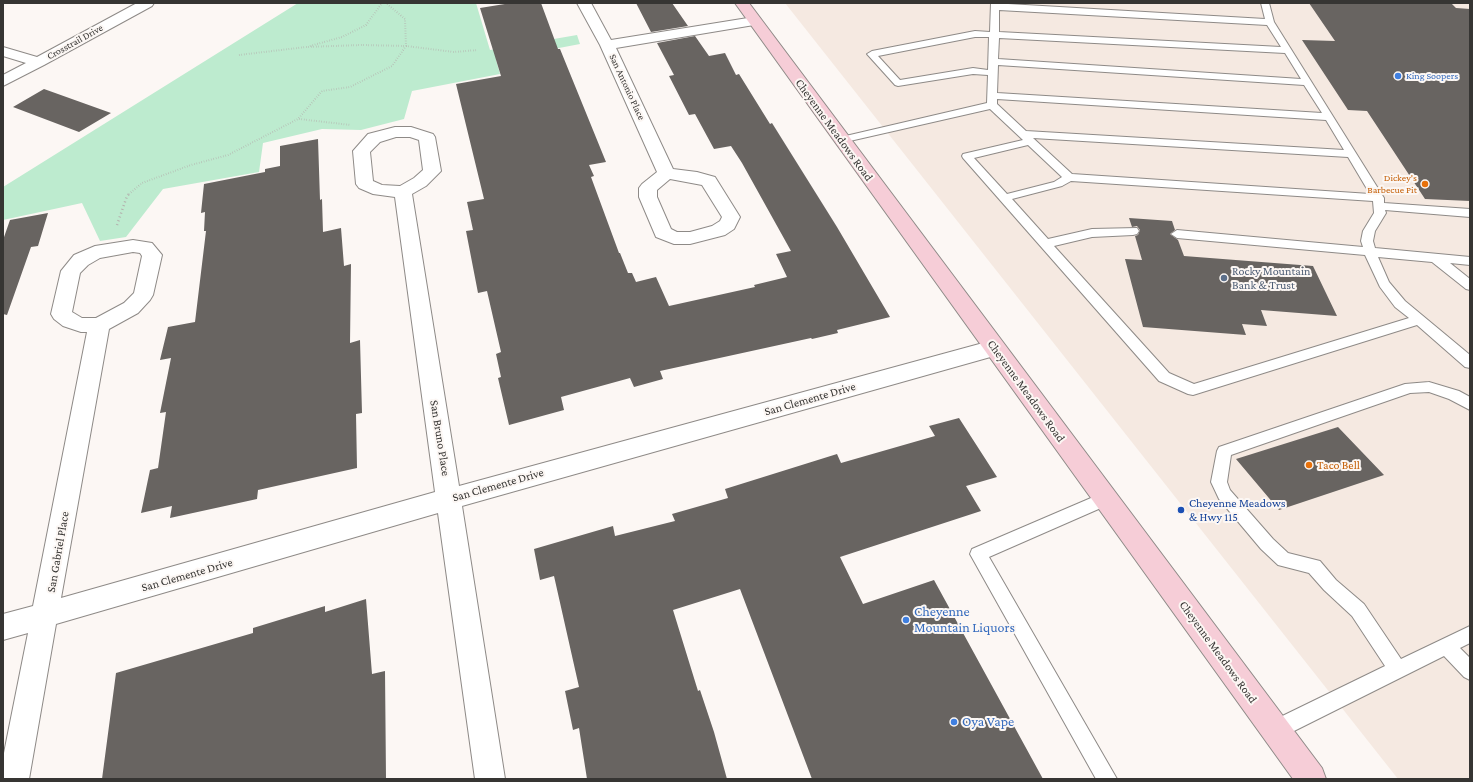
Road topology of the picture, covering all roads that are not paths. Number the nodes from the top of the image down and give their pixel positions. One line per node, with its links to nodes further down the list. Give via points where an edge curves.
1 (147, 3): 12 (street, Crosstrail Drive)
2 (584, 3): 9 (street, San Antonio Place)
3 (742, 3): 6 (main road, Cheyenne Meadows Road)
4 (1264, 3): 7 (lane)
5 (995, 5): 7 (lane); 8 (lane)
6 (754, 21): 9 (street); 19 (main road, Cheyenne Meadows Road)
7 (1270, 22): 10 (lane)
8 (994, 35): 10 (lane); 13 (lane); 13 (lane, via 975,34 872,54 898,83)
9 (607, 45): 21 (street, San Antonio Place)
10 (1288, 50): 15 (lane)
11 (3, 51): 12 (street)
12 (39, 62): 14 (street, Crosstrail Drive)
13 (993, 67): 15 (lane); 16 (lane)
14 (3, 81)
15 (1308, 82): 17 (lane)
16 (992, 100): 17 (lane); 18 (lane); 19 (lane)
17 (1329, 117): 20 (lane)
18 (1027, 137): 20 (lane); 22 (lane); 24 (lane, via 967,156)
19 (841, 140): 36 (main road, Cheyenne Meadows Road)
20 (1351, 154): 25 (lane)
21 (666, 172): 21 (street, via 697,177 709,182 731,217 728,225 718,231 690,238 674,238 663,233 648,196 648,188)
22 (1069, 177): 24 (lane, via 1058,184); 25 (lane)
23 (403, 192): 23 (street, via 432,171 427,137 412,132 395,132 374,138 362,151 365,184 380,190); 39 (street, San Bruno Place)
24 (1003, 198): 29 (lane)
25 (1378, 202): 26 (lane); 30 (lane, via 1380,213 1369,231 1367,241)
26 (1470, 213)
27 (1133, 231): 29 (lane, via 1092,233)
28 (1176, 234): 30 (lane)
29 (1045, 244): 34 (lane, via 1164,377 1193,390)
30 (1370, 253): 31 (lane); 34 (lane, via 1384,284 1400,304)
31 (1435, 258): 32 (lane); 33 (lane)
32 (1470, 261)
33 (1470, 286)
34 (1418, 320): 37 (lane)
35 (99, 325): 35 (street, via 131,308 143,296 152,255 145,247 133,246 95,252 81,260 71,271 61,314 81,325); 41 (street, San Gabriel Place)
36 (994, 348): 39 (street, San Clemente Drive); 40 (main road, Cheyenne Meadows Road)
37 (1470, 363)
38 (1470, 404): 45 (lane, via 1429,386 1410,388 1224,451 1219,482 1224,494 1284,560 1314,566 1330,585 1358,610)
39 (449, 499): 41 (street, San Clemente Drive); 50 (street, San Bruno Place)
40 (1105, 499): 47 (main road, Cheyenne Meadows Road); 48 (lane, via 978,554)
41 (46, 615): 42 (street, San Clemente Drive); 49 (street, San Gabriel Place)
42 (3, 627)
43 (1470, 634): 44 (lane)
44 (1447, 646): 45 (lane); 46 (lane)
45 (1398, 670): 47 (lane)
46 (1470, 671)
47 (1275, 730): 53 (main road, Cheyenne Meadows Road)
48 (1096, 759): 51 (lane); 52 (lane)
49 (14, 779)
50 (490, 779)
51 (1097, 779)
52 (1107, 779)
53 (1311, 779)

